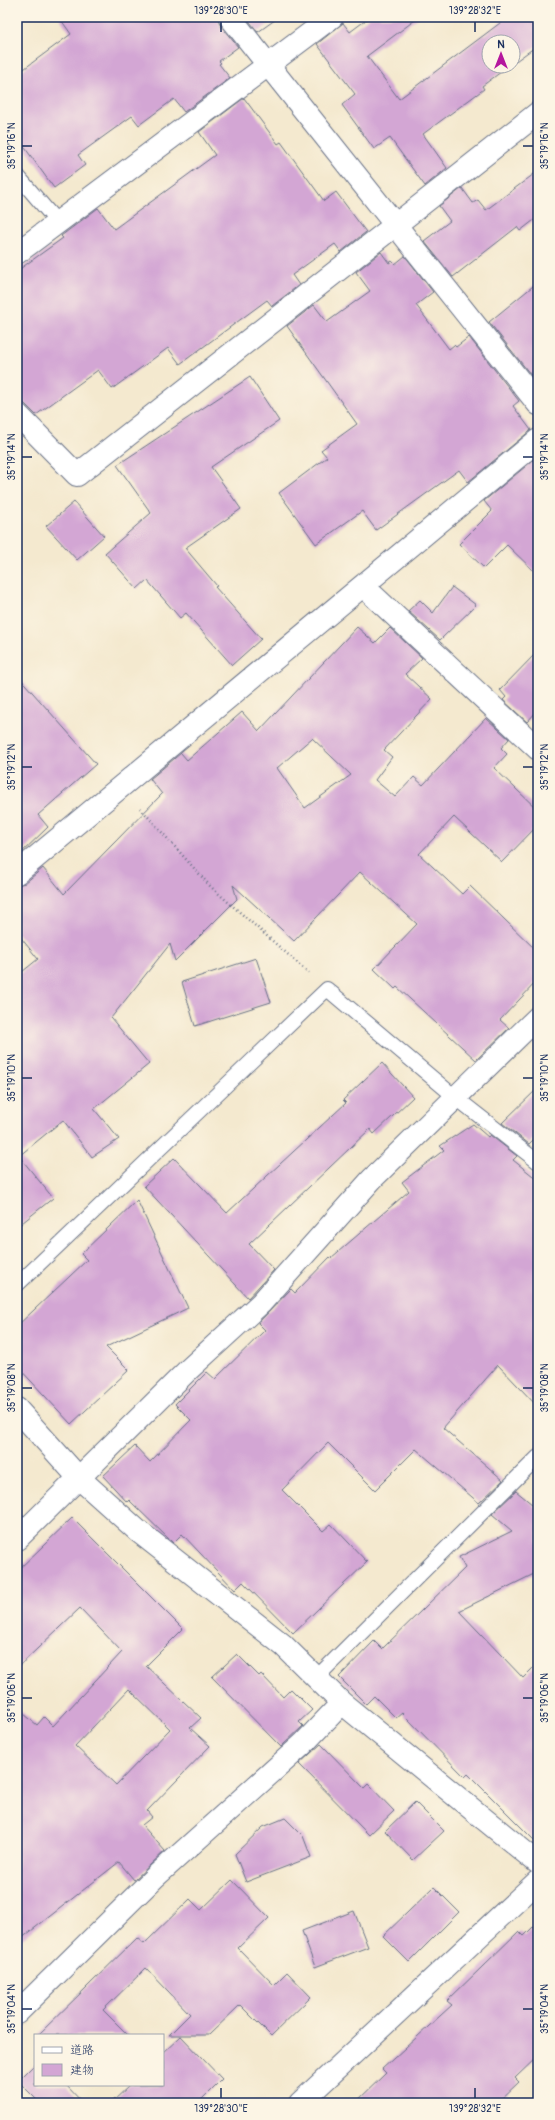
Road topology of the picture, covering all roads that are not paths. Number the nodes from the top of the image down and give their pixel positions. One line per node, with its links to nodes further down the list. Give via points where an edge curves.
1 (230, 17): 3 (street)
2 (332, 17): 3 (street)
3 (268, 66): 6 (street); 7 (street)
4 (538, 113): 7 (street)
5 (17, 175): 6 (lane)
6 (58, 223): 8 (street)
7 (396, 225): 9 (street); 10 (street, via 77,475)
8 (17, 253)
9 (538, 404)
10 (17, 414)
11 (538, 440): 12 (street)
12 (363, 586): 13 (street); 14 (street)
13 (538, 749)
14 (17, 873)
15 (538, 1017): 16 (street)
16 (455, 1097): 17 (lane); 18 (lane, via 327,990); 21 (street, via 372,1179 261,1303 187,1371)
17 (538, 1162)
18 (17, 1285)
19 (17, 1410): 21 (street)
20 (538, 1457): 23 (lane)
21 (79, 1478): 22 (street); 23 (street, via 138,1531 283,1645)
22 (17, 1539)
23 (316, 1678): 24 (street)
24 (342, 1704): 25 (street); 27 (street, via 303,1744 156,1876)
25 (538, 1863)
26 (538, 1881): 28 (street)
27 (17, 2013)
28 (300, 2103)

